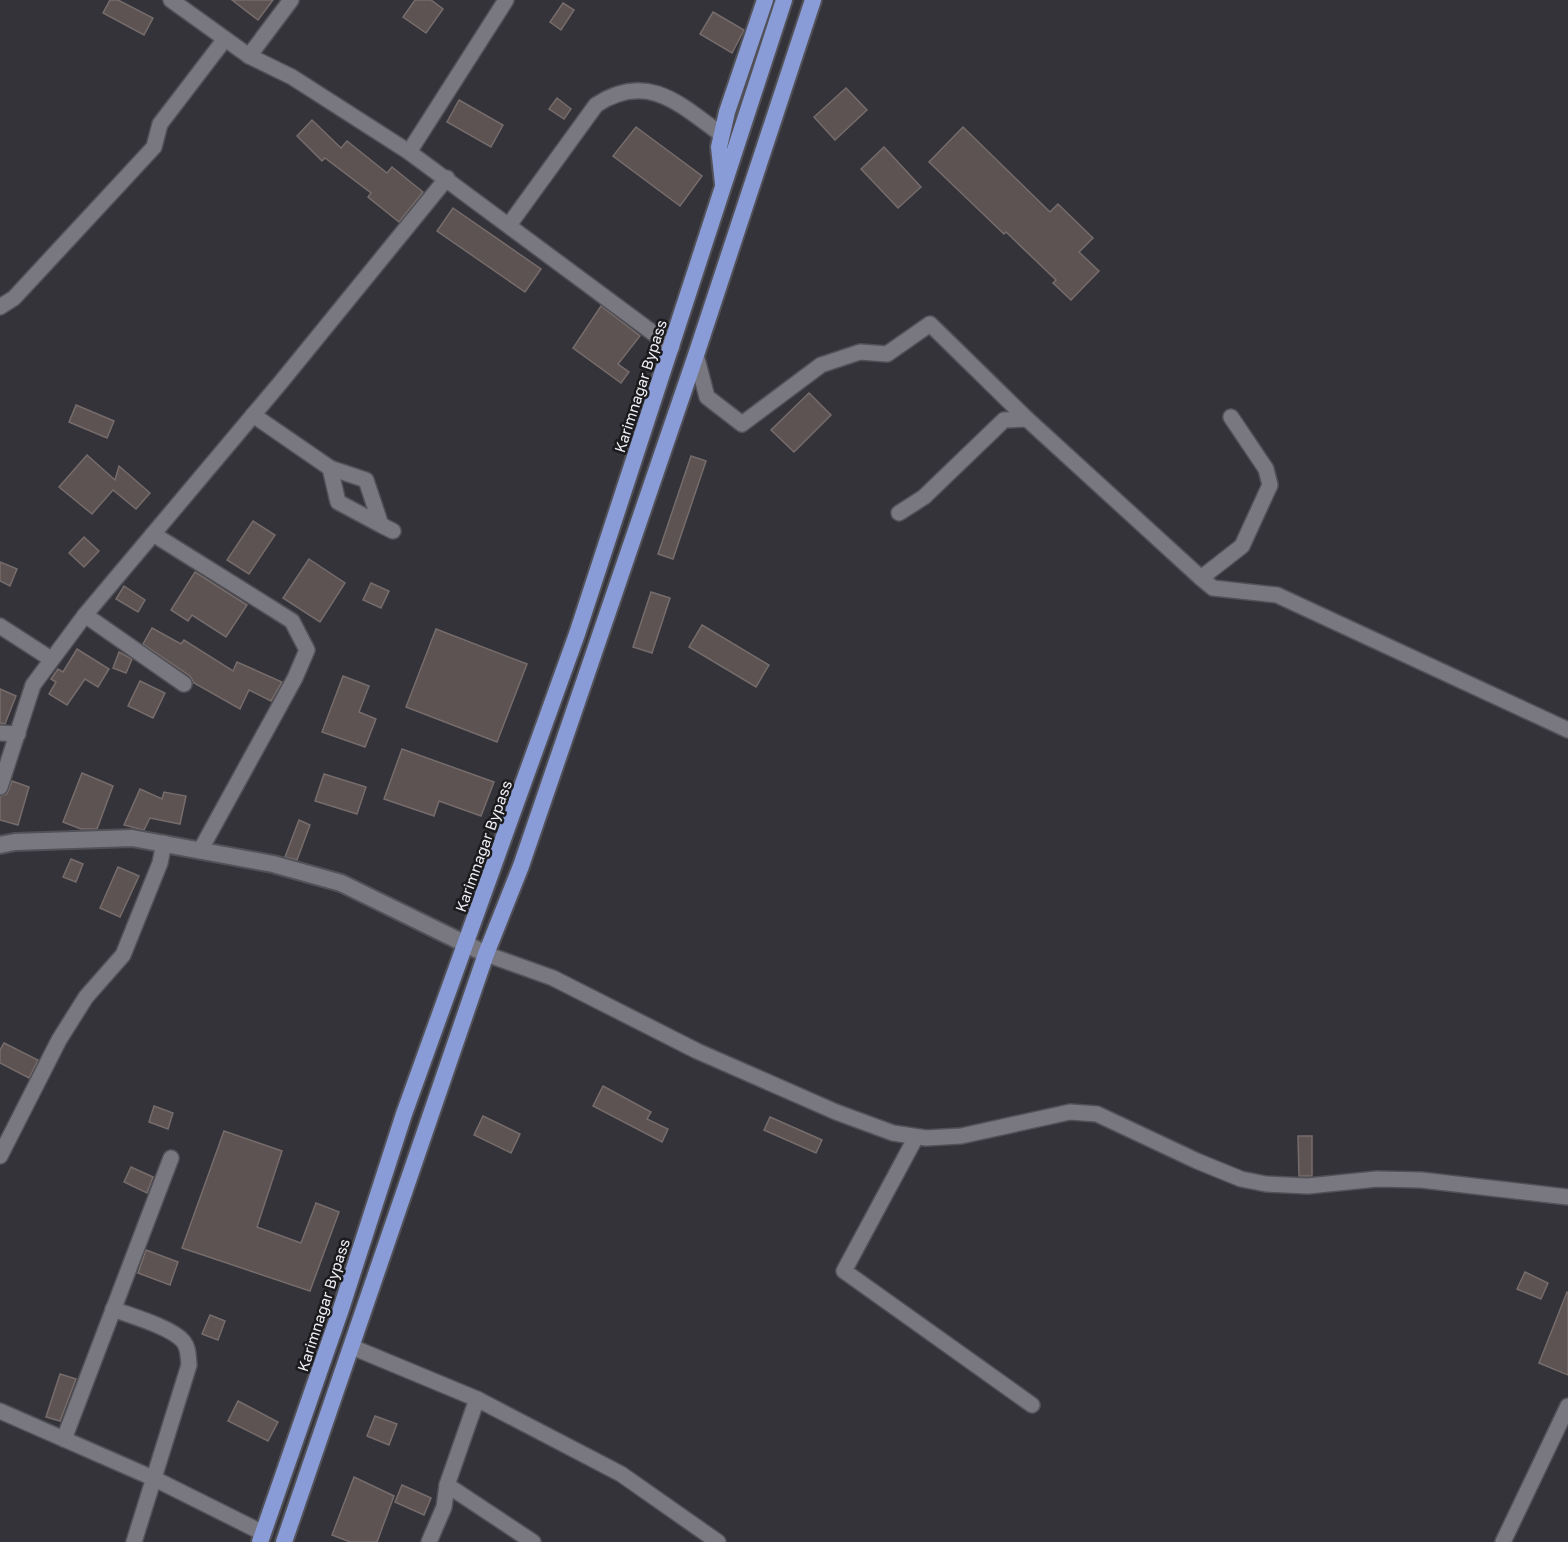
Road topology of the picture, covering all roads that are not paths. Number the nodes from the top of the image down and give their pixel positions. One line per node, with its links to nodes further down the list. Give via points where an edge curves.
1 (171, 0): 7 (street)
2 (291, 0): 8 (street)
3 (506, 0): 10 (street)
4 (765, 0): 9 (highway)
5 (784, 0): 12 (highway, Karimnagar Bypass)
6 (813, 0): 16 (highway)
7 (225, 39): 8 (street); 14 (street, via 160,124 154,147 14,298)
8 (249, 56): 10 (street, via 300,82)
9 (722, 135): 12 (highway, via 719,147); 13 (street, via 673,99 633,89 613,94 596,105)
10 (409, 152): 11 (street)
11 (447, 178): 13 (street); 17 (street)
12 (723, 191): 15 (highway, Karimnagar Bypass)
13 (509, 225): 15 (street)
14 (0, 307)
15 (672, 347): 35 (highway, Karimnagar Bypass, via 577,634)
16 (696, 356): 19 (street, via 707,397 742,424 821,365 860,352 887,354 930,324); 36 (highway, via 521,866)
17 (254, 415): 20 (street); 22 (street)
18 (1231, 417): 23 (street, via 1266,469 1270,485 1242,546)
19 (1027, 419): 21 (street, via 1004,420 924,497); 23 (street)
20 (330, 468): 20 (street, via 366,480 387,528 338,502)
21 (899, 513)
22 (153, 534): 24 (street); 34 (street, via 292,621 307,650)
23 (1201, 578): 28 (street, via 1213,588 1277,595)
24 (85, 615): 26 (street); 27 (street)
25 (0, 626): 26 (street)
26 (51, 659): 30 (street, via 33,685)
27 (184, 684)
28 (1568, 730)
29 (0, 733): 30 (street)
30 (18, 734): 31 (street)
31 (0, 787)
32 (164, 843): 33 (street, via 132,838); 34 (street); 38 (street, via 160,863 123,955 86,997)
33 (0, 845)
34 (201, 849): 35 (street, via 341,883)
35 (466, 944): 36 (street); 50 (highway, Karimnagar Bypass, via 404,1114)
36 (486, 954): 37 (street, via 553,978 697,1051 836,1112 893,1133); 42 (highway)
37 (916, 1137): 40 (street, via 961,1136 1070,1112 1097,1114 1197,1161 1266,1184 1308,1186 1377,1179 1421,1180); 44 (street, via 844,1271)
38 (2, 1147)
39 (171, 1158): 41 (street)
40 (1568, 1197)
41 (113, 1309): 47 (street); 48 (street, via 171,1332 183,1341 188,1352 189,1365)
42 (352, 1347): 43 (street); 52 (highway)
43 (477, 1399): 49 (street); 55 (street, via 621,1474)
44 (1032, 1405)
45 (1568, 1406): 56 (street)
46 (0, 1411): 47 (street)
47 (64, 1439): 48 (street)
48 (154, 1479): 50 (street); 51 (street)
49 (447, 1485): 53 (street, via 444,1507); 54 (street)
50 (262, 1538)
51 (134, 1542)
52 (284, 1542)
53 (429, 1542)
54 (533, 1542)
55 (718, 1542)
56 (1503, 1542)

